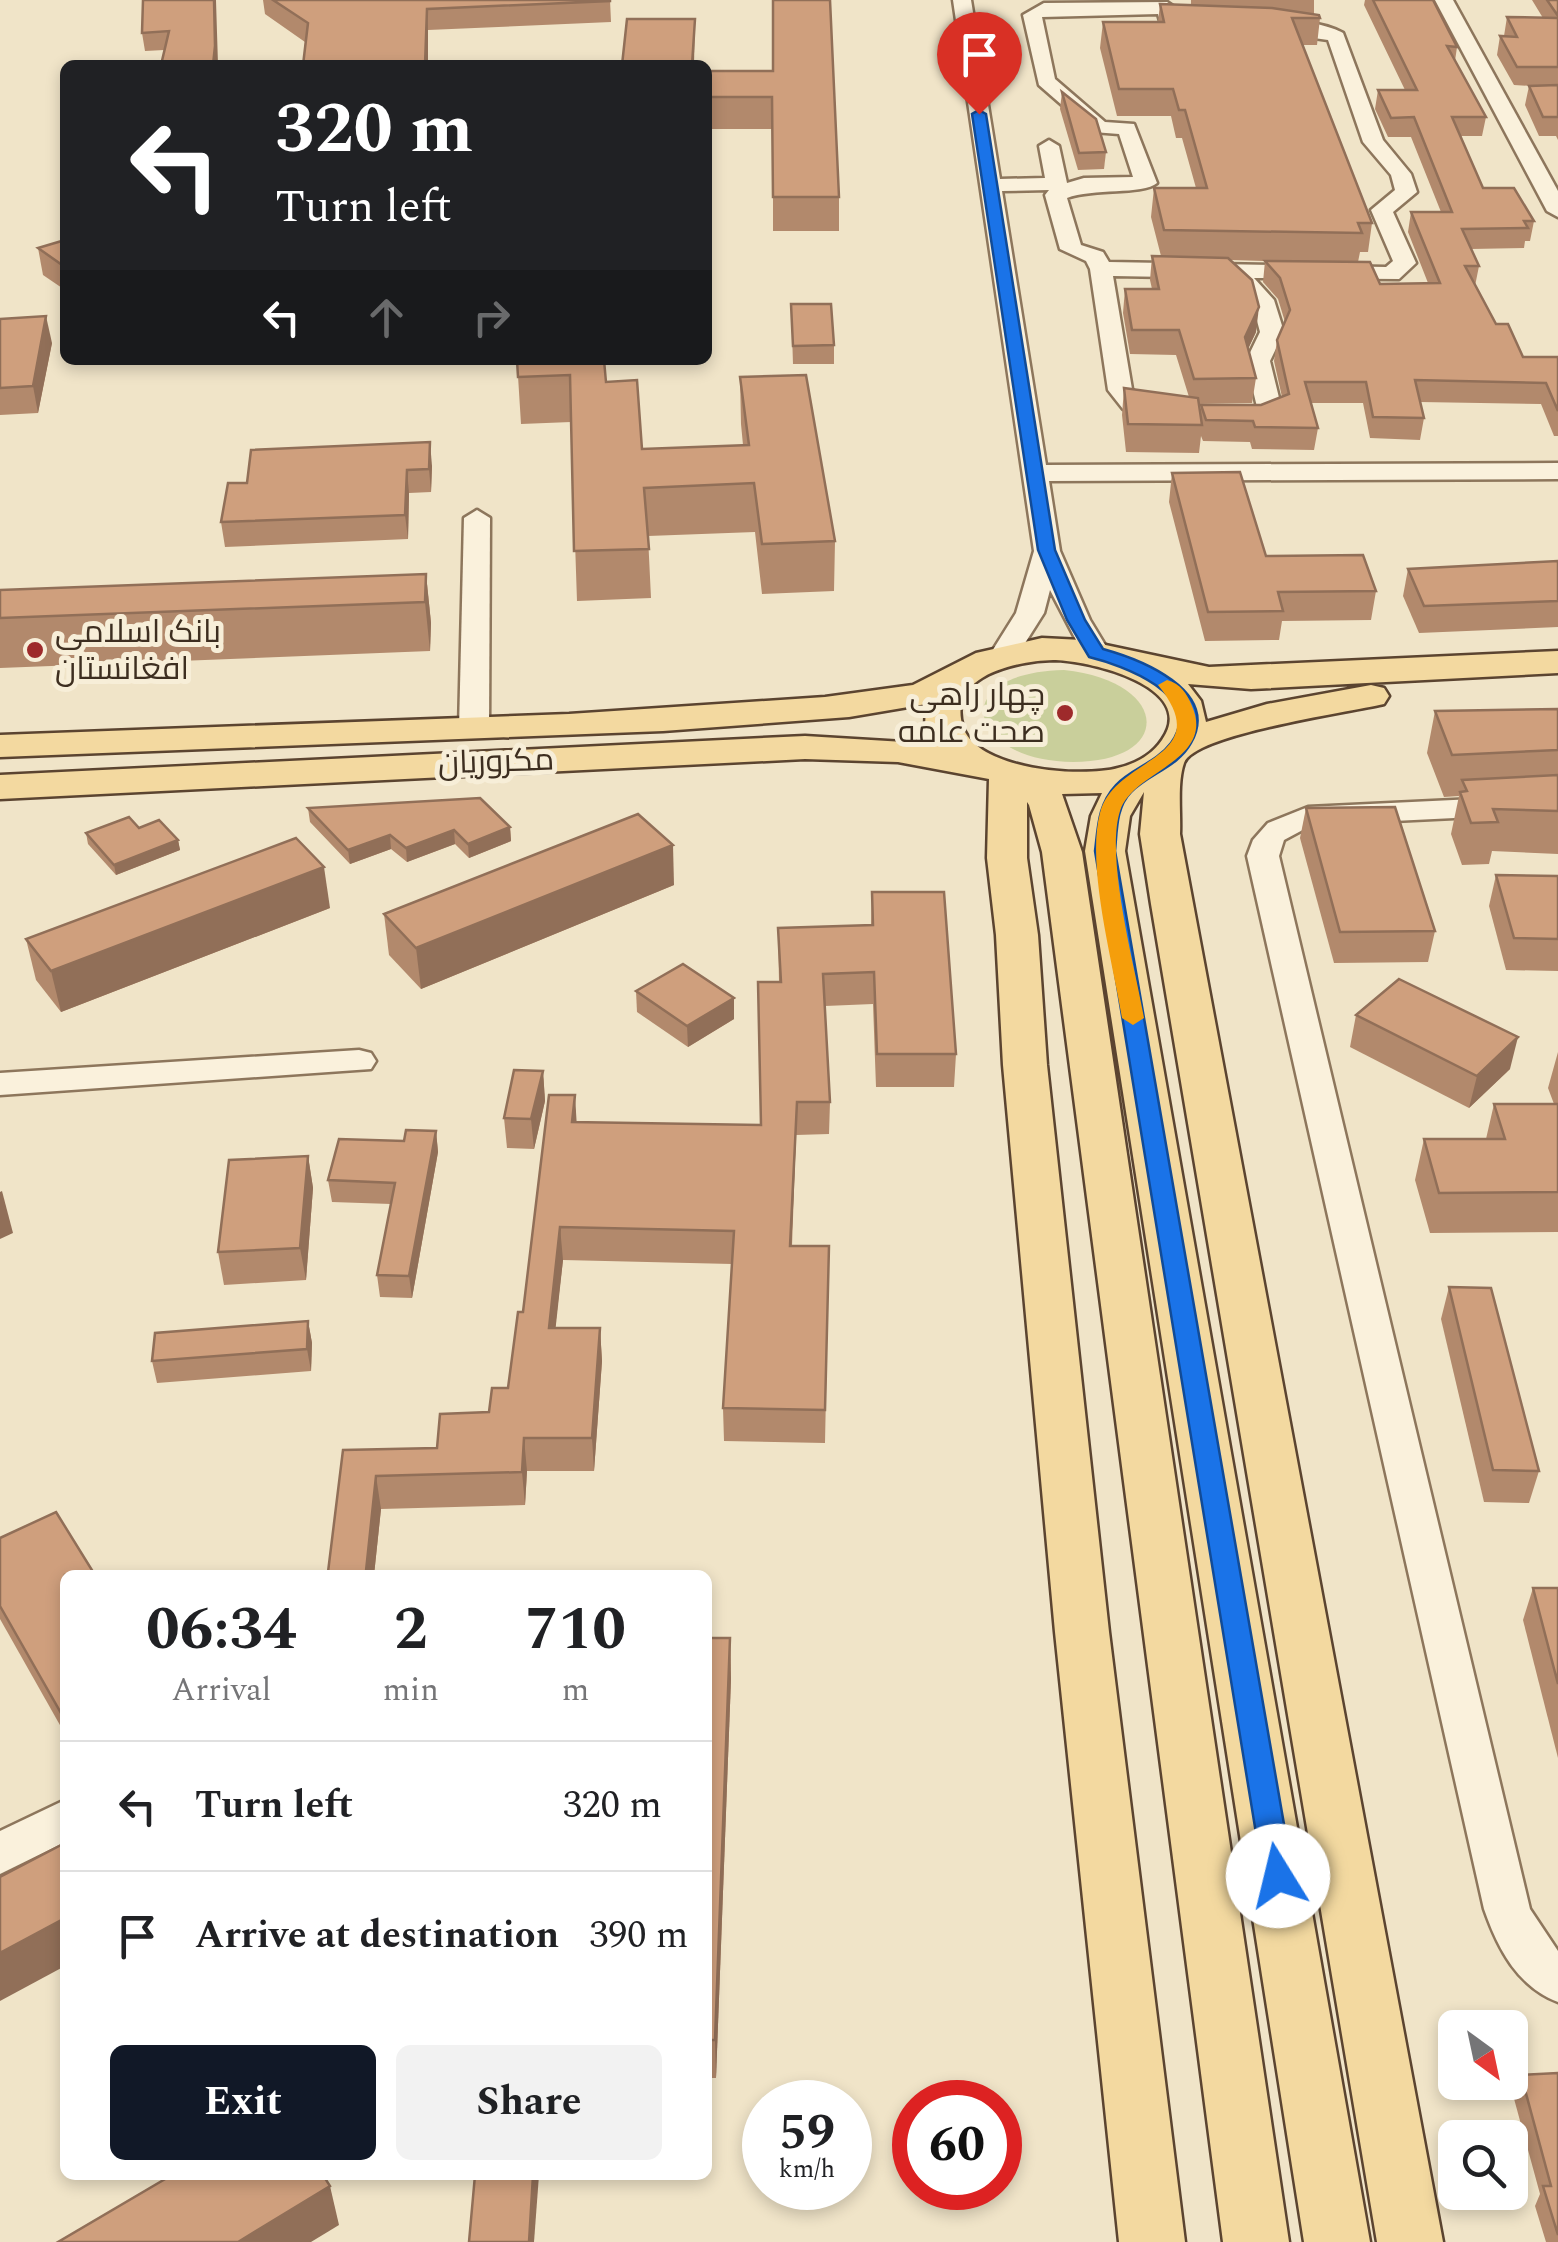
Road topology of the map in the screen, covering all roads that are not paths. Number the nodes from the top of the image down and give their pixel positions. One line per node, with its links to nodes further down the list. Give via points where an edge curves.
1 (962, 0): 6 (street)
2 (1444, 0): 7 (street, via 1505,95)
3 (1258, 21): 10 (street, via 1336,37 1374,142 1402,174 1406,192 1382,210 1405,263 1392,274)
4 (1208, 24): 9 (street, via 1169,24 1167,8 1032,14 1046,81 1100,128 1127,128 1146,183 1084,184 1056,195 1071,249 1095,257)
5 (1049, 146): 6 (street, via 1056,184)
6 (990, 185): 12 (street)
7 (1551, 185): 8 (street)
8 (1558, 211)
9 (1101, 269): 10 (street); 10 (street, via 1120,390 1132,404 1148,411 1271,414 1258,361 1272,332 1263,300)
10 (1234, 272)
11 (1558, 471): 12 (street)
12 (1037, 473): 14 (street)
13 (477, 518): 20 (street)
14 (1046, 550): 15 (street, via 1030,613); 16 (street, via 1076,620)
15 (1002, 656): 16 (main road, via 1064,649); 18 (main road)
16 (1110, 657): 17 (main road, via 1209,678); 22 (main road, via 1157,676 1178,696 1188,718)
17 (1558, 662)
18 (958, 679): 20 (main road, via 936,690 772,712); 23 (main road, via 943,701 944,725 960,748)
19 (1558, 679): 22 (main road, مکروریان, via 1392,692 1267,715)
20 (474, 728): 21 (main road)
21 (0, 746)
22 (1163, 758): 23 (main road, مکروریان, via 1107,783 1068,785); 33 (main road, via 1123,788 1110,810 1105,851); 34 (main road, via 1160,834 1168,887)
23 (1008, 774): 24 (main road, مکروریان, via 943,754 767,750); 31 (main road, via 1007,858 1082,1632); 32 (main road, via 1048,802 1062,852)
24 (0, 787)
25 (1558, 804): 30 (street, via 1308,816 1266,838 1263,856 1507,1909 1517,1938)
26 (359, 1061): 27 (street)
27 (0, 1084)
28 (60, 1823): 29 (street)
29 (0, 1854)
30 (1558, 1980)
31 (1152, 2242)
32 (1256, 2242)
33 (1337, 2242)
34 (1410, 2242)

